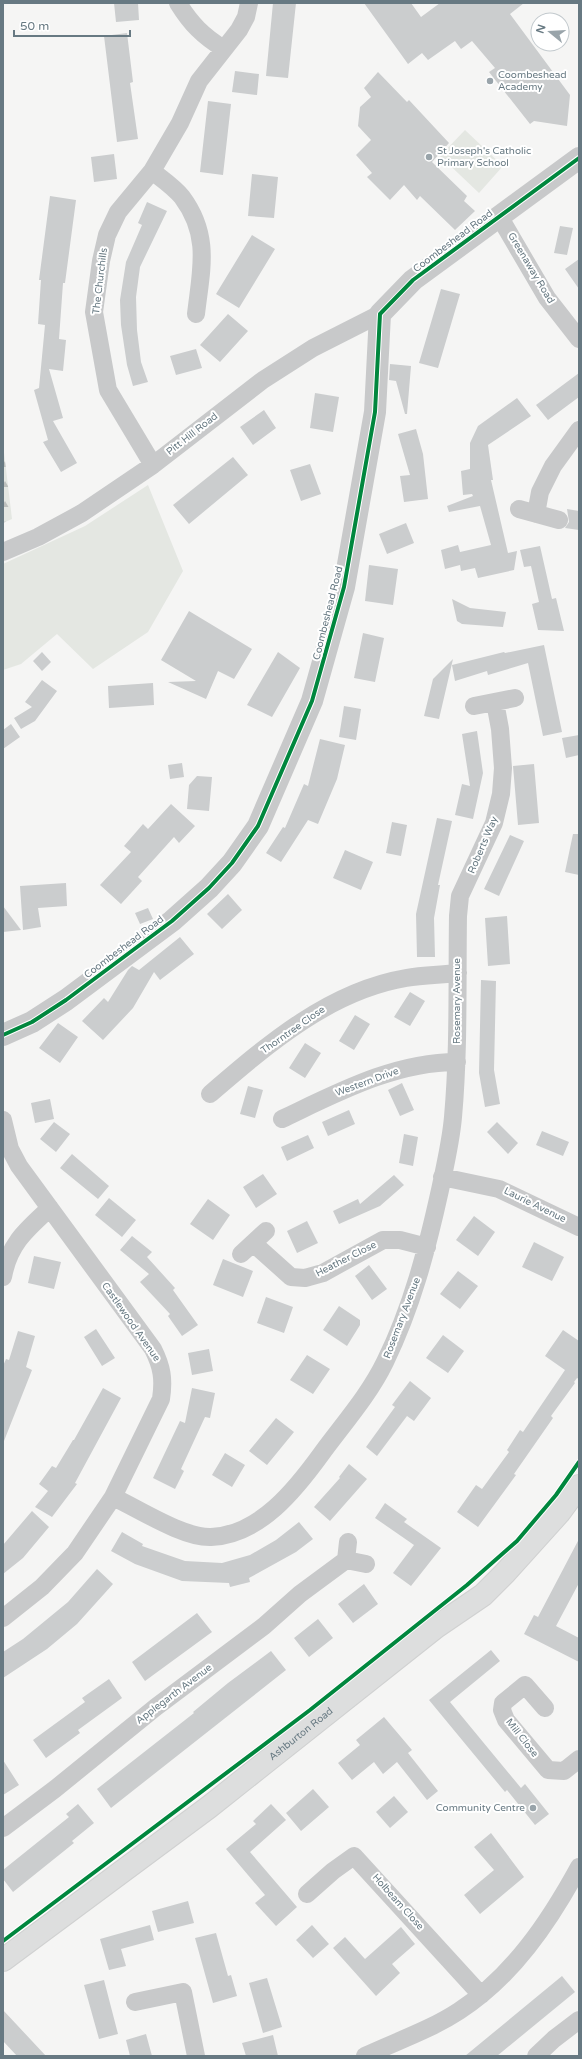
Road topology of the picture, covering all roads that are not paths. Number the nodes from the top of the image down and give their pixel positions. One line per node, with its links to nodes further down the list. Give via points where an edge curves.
1 (178, 3): 3 (street, via 204,36)
2 (249, 3): 3 (street, The Churchills, via 242,24)
3 (224, 49): 5 (street, The Churchills, via 199,82 180,123)
4 (579, 158): 6 (street, Coombeshead Road)
5 (152, 171): 7 (street, via 181,196 195,217 203,249); 11 (street, The Churchills, via 118,212 106,235 94,312 108,390)
6 (499, 216): 8 (street, Coombeshead Road, via 413,280); 9 (street, Greenaway Road, via 547,298)
7 (196, 314)
8 (380, 314): 11 (street, Pitt Hill Road, via 292,360); 19 (street, Coombeshead Road, via 375,412 344,587 312,701 258,826 223,873 172,921 66,1000 32,1022)
9 (579, 339)
10 (579, 430): 12 (street, via 553,466 528,511)
11 (153, 465): 13 (street, Pitt Hill Road, via 82,513 38,537)
12 (559, 520)
13 (3, 552)
14 (515, 698): 15 (street)
15 (495, 702): 16 (street); 17 (street, Roberts Way, via 503,768 502,794 494,822 460,896)
16 (474, 706)
17 (458, 916): 18 (street, Rosemary Avenue)
18 (458, 973): 20 (street, Rosemary Avenue); 21 (street, Thorntree Close, via 400,979 375,986 322,1008 249,1061)
19 (3, 1035)
20 (457, 1062): 23 (street, Western Drive, via 434,1062 412,1066 368,1080); 24 (street, Rosemary Avenue, via 453,1120)
21 (210, 1094)
22 (3, 1120): 25 (street, Castlewood Avenue, via 10,1149 19,1166)
23 (282, 1120)
24 (442, 1177): 26 (street, Laurie Avenue, via 500,1189); 28 (street, Rosemary Avenue)
25 (50, 1208): 29 (street, via 15,1243 6,1262); 31 (street, Castlewood Avenue, via 153,1349 161,1365 164,1382 161,1399)
26 (579, 1227)
27 (253, 1242): 28 (street, Heather Close, via 291,1277 305,1278 323,1273 383,1240 400,1240)
28 (427, 1247): 31 (street, Rosemary Avenue, via 415,1289 385,1363 309,1471 270,1512 230,1534 210,1537 191,1534 168,1525)
29 (3, 1277)
30 (579, 1486): 41 (main road, Ashburton Road, via 560,1513 483,1595 436,1626 209,1807)
31 (113, 1497): 35 (street, Castlewood Avenue, via 75,1553 42,1587)
32 (348, 1542): 33 (street)
33 (346, 1560): 34 (street); 38 (street, Applegarth Avenue)
34 (366, 1564)
35 (3, 1618)
36 (545, 1708): 37 (street, Mill Close, via 526,1684 503,1703 502,1710 506,1720 548,1770 564,1771)
37 (579, 1759)
38 (3, 1828)
39 (579, 1867): 42 (street, via 538,1933)
40 (307, 1894): 42 (street, Holbeam Close, via 354,1856)
41 (3, 1960)
42 (481, 1995): 46 (street, via 458,2012)
43 (135, 2002): 45 (street, via 183,1992)
44 (579, 2020): 47 (street)
45 (196, 2056)
46 (366, 2056)
47 (536, 2056)

